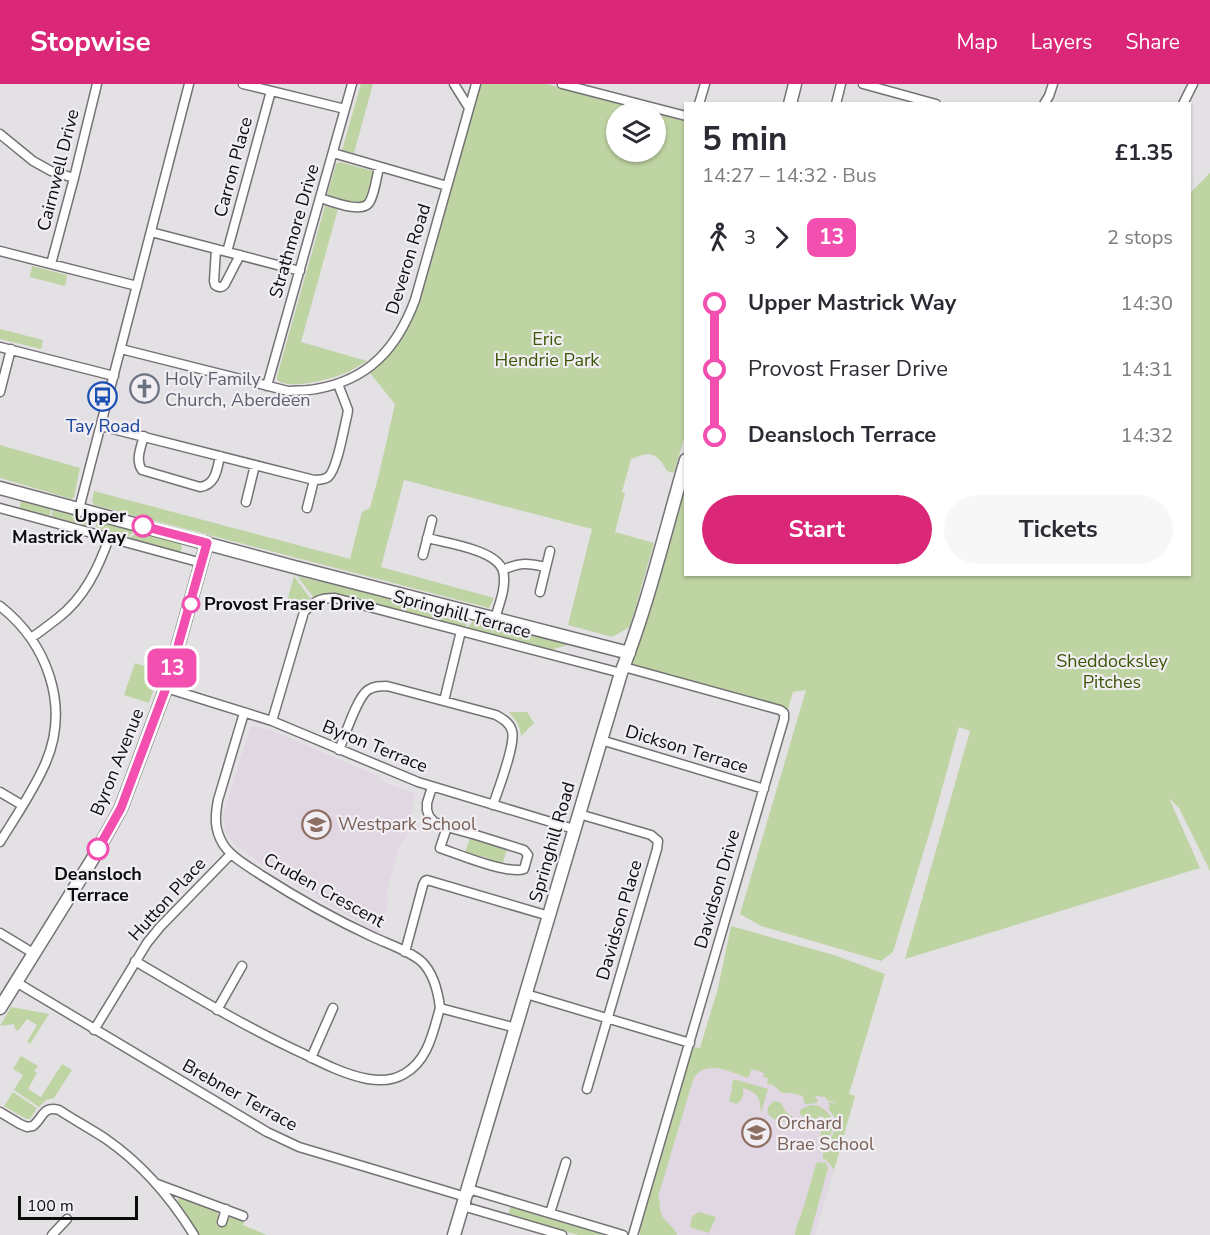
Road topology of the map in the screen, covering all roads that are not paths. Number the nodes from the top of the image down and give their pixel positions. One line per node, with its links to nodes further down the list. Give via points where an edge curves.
1 (96, 84): 28 (street, Cairnwell Drive)
2 (189, 84): 31 (street)
3 (243, 84): 15 (street)
4 (352, 84): 23 (street, Strathmore Drive)
5 (454, 84): 22 (street)
6 (476, 84): 22 (street, Deveron Road)
7 (562, 84): 24 (street)
8 (705, 84): 16 (street)
9 (795, 84): 17 (street)
10 (841, 84): 18 (street)
11 (863, 84): 14 (street)
12 (1053, 84): 20 (street)
13 (1192, 84): 21 (street)
14 (887, 87): 19 (street)
15 (271, 91): 23 (street); 34 (street, Carron Place)
16 (700, 102)
17 (790, 102)
18 (836, 102)
19 (930, 102)
20 (1045, 102)
21 (1183, 102)
22 (470, 108): 29 (street, Deveron Road)
23 (345, 109): 26 (street, Strathmore Drive)
24 (684, 115)
25 (0, 134): 28 (street, via 33,161)
26 (333, 153): 27 (street); 30 (street, Strathmore Drive)
27 (380, 167): 29 (street); 30 (street, via 368,205 355,207)
28 (74, 178): 36 (street, Cairnwell Drive)
29 (447, 186): 43 (street, Deveron Road, via 408,319 376,362)
30 (320, 198): 37 (street, Strathmore Drive)
31 (151, 232): 32 (street); 38 (street)
32 (216, 249): 34 (street); 35 (street, via 214,281 219,287 225,284)
33 (0, 251): 36 (street)
34 (227, 252): 35 (street)
35 (240, 255): 37 (street)
36 (51, 264): 38 (street)
37 (300, 271): 44 (street, Strathmore Drive)
38 (137, 286): 40 (street)
39 (0, 347): 41 (street)
40 (121, 349): 42 (street); 44 (street, Deveron Road)
41 (11, 350): 42 (street); 45 (street)
42 (114, 376): 46 (street)
43 (338, 384): 44 (street, Deveron Road, via 288,391); 51 (street, via 348,410 345,426 334,470 327,478)
44 (267, 386)
45 (0, 392)
46 (101, 426): 47 (street); 56 (street)
47 (144, 436): 48 (street); 48 (street, via 138,459 142,470 200,487 211,483)
48 (220, 456): 49 (street)
49 (255, 465): 51 (street); 53 (street)
50 (684, 467): 71 (street, Springhill Road)
51 (314, 480): 55 (street)
52 (0, 488): 56 (street)
53 (246, 502)
54 (0, 508): 58 (street)
55 (307, 508)
56 (79, 509): 60 (street)
57 (432, 520): 59 (street)
58 (109, 538): 63 (street); 70 (street, via 81,595)
59 (427, 538): 62 (street); 65 (street, via 487,554)
60 (207, 543): 63 (street, Byron Avenue); 68 (street)
61 (550, 551): 64 (street)
62 (423, 555)
63 (202, 563): 73 (street, Byron Avenue)
64 (546, 567): 65 (street, via 527,563); 66 (street)
65 (503, 570): 68 (street, via 504,583)
66 (540, 592)
67 (0, 606): 70 (street)
68 (495, 618): 71 (street)
69 (461, 631): 72 (street, Springhill Terrace); 74 (street); 76 (street, Springhill Terrace, via 335,598 314,602 304,612)
70 (31, 638): 82 (street, via 53,684 55,722 46,762)
71 (629, 653): 72 (street, Springhill Road)
72 (622, 670): 77 (street, Springhill Road); 80 (street, Davidson Drive, via 784,713)
73 (166, 688): 75 (street, Byron Terrace); 92 (street, Byron Avenue, via 121,808)
74 (444, 701): 78 (street, via 376,686 360,698); 83 (street, via 496,715 508,722 513,732)
75 (244, 713): 76 (street, Byron Terrace); 88 (street, Cruden Crescent, via 215,814 219,837)
76 (272, 721): 78 (street, Byron Terrace)
77 (601, 740): 80 (street, Dickson Terrace); 84 (street, Springhill Road)
78 (339, 750): 79 (street, Byron Terrace)
79 (432, 787): 83 (street, Byron Terrace); 85 (street, via 429,816)
80 (764, 789): 104 (street, Davidson Drive)
81 (0, 792): 82 (street)
82 (22, 805): 87 (street)
83 (493, 805): 86 (street, Byron Terrace)
84 (579, 814): 86 (street, Springhill Road); 101 (street, Davidson Place, via 651,835 658,841)
85 (447, 827): 85 (street, via 524,850 528,855 524,869 497,867 440,848)
86 (574, 830): 89 (street, Springhill Road)
87 (0, 842)
88 (231, 854): 91 (street, Cruden Crescent, via 293,895); 93 (street, Hutton Place, via 160,927)
89 (549, 916): 91 (street, via 427,880); 96 (street, Springhill Road)
90 (0, 933): 92 (street)
91 (405, 952): 99 (street, Cruden Crescent, via 432,975)
92 (33, 953): 95 (street, Byron Avenue)
93 (135, 961): 100 (street); 103 (street, Hutton Place)
94 (242, 966): 100 (street)
95 (16, 982): 97 (street, Byron Avenue); 103 (street, Brebner Terrace)
96 (526, 994): 101 (street); 102 (street, Springhill Road)
97 (0, 1008)
98 (333, 1008): 105 (street)
99 (440, 1008): 102 (street); 105 (street, via 425,1053 403,1075 389,1080 369,1079)
100 (217, 1010): 105 (street)
101 (608, 1018): 104 (street); 106 (street, Davidson Place)
102 (516, 1028): 110 (street, Springhill Road)
103 (94, 1030): 110 (street, Brebner Terrace, via 299,1147)
104 (690, 1043): 121 (street, Davidson Drive)
105 (311, 1058)
106 (587, 1089)
107 (0, 1112): 109 (street, via 27,1127 37,1123 48,1109 58,1110 107,1140)
108 (566, 1162): 112 (street)
109 (157, 1184): 111 (street); 117 (street)
110 (466, 1197): 112 (street, via 472,1190); 118 (street, Springhill Road); 119 (street, via 466,1207)
111 (226, 1209): 113 (street); 115 (street)
112 (550, 1213): 120 (street)
113 (243, 1216)
114 (67, 1219): 116 (street)
115 (222, 1222)
116 (52, 1235)
117 (194, 1235)
118 (454, 1235)
119 (562, 1235)
120 (623, 1235)
121 (633, 1235)

